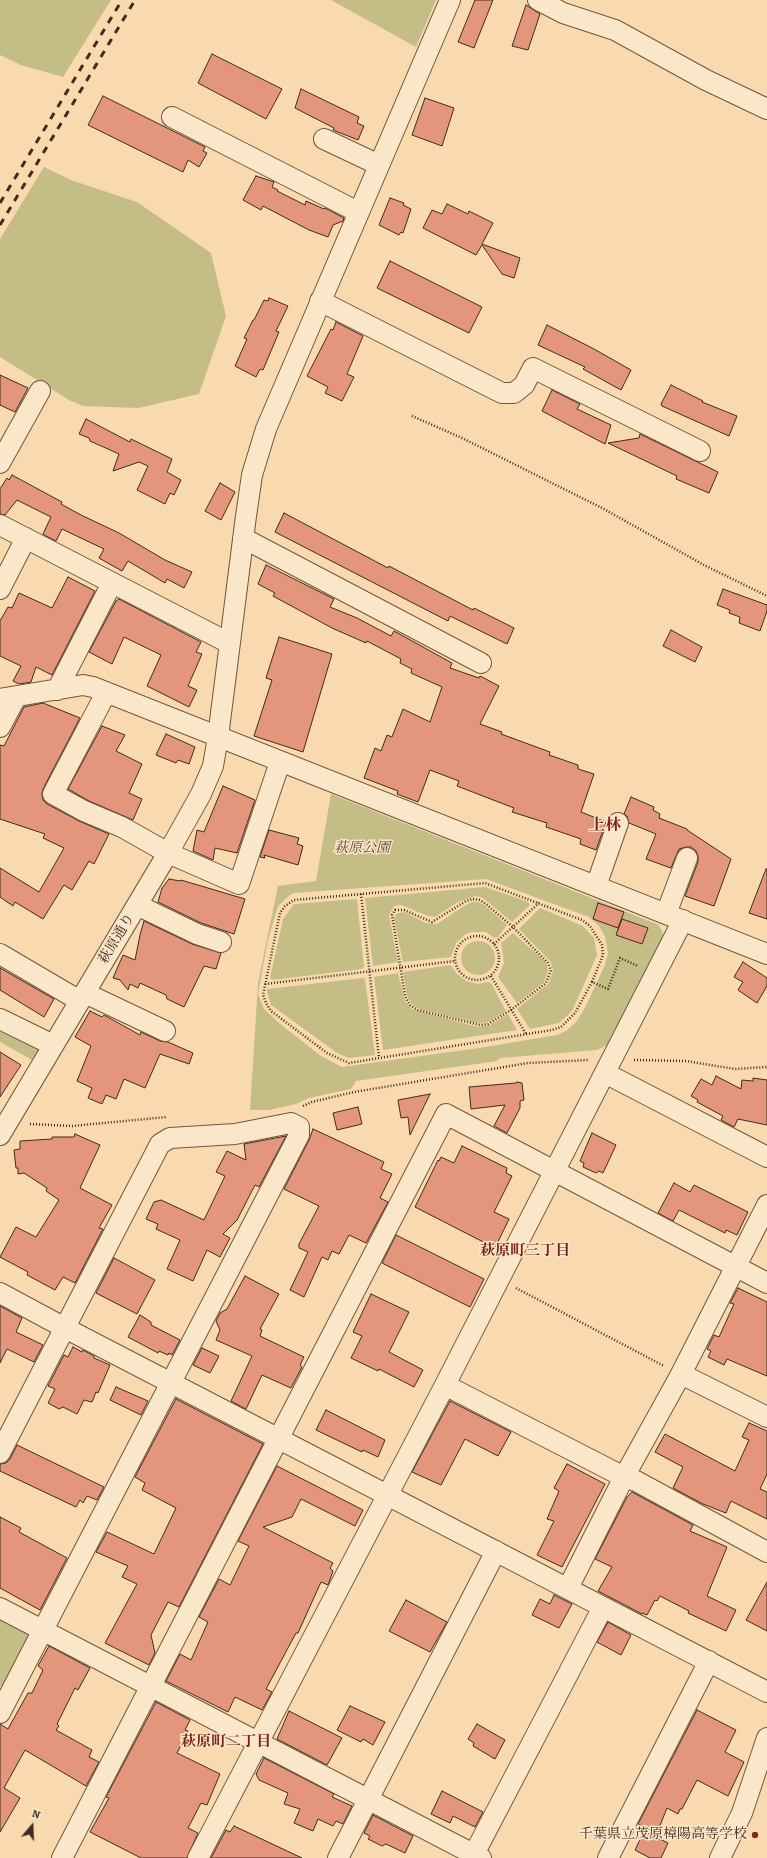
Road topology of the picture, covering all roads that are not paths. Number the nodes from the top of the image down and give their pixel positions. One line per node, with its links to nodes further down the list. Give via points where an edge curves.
1 (450, 0): 6 (street, 萩原通り)
2 (538, 0): 3 (street, via 563,13 615,30 706,80)
3 (767, 109)
4 (172, 117): 7 (street)
5 (324, 138): 6 (street)
6 (379, 165): 7 (street, 萩原通り)
7 (358, 212): 8 (street, 萩原通り)
8 (320, 301): 10 (street, via 502,393 514,393 524,385 533,368); 14 (street, 萩原通り, via 266,429 252,475)
9 (40, 391): 11 (street)
10 (700, 450)
11 (0, 463)
12 (0, 525): 13 (street)
13 (26, 538): 15 (street); 16 (street)
14 (243, 538): 17 (street, 萩原通り); 18 (street)
15 (112, 583): 17 (street); 19 (street)
16 (0, 588)
17 (229, 643): 23 (street, 萩原通り)
18 (481, 663)
19 (56, 690): 20 (street, via 83,685); 21 (street)
20 (106, 693): 23 (street); 26 (street, via 53,794 122,827)
21 (8, 698): 22 (street)
22 (0, 728)
23 (218, 737): 24 (street); 26 (street, 萩原通り, via 213,766 201,794)
24 (280, 762): 26 (street, via 239,884); 28 (street)
25 (618, 822): 28 (street)
26 (168, 853): 29 (street, 萩原通り)
27 (687, 858): 30 (street)
28 (596, 886): 30 (street)
29 (137, 905): 31 (street, via 197,934); 34 (street, 萩原通り)
30 (675, 917): 33 (street); 38 (street, via 655,974)
31 (221, 942)
32 (0, 954): 34 (street)
33 (767, 954)
34 (83, 997): 36 (street); 37 (street, 萩原通り)
35 (0, 1019): 37 (street)
36 (164, 1031)
37 (53, 1045): 39 (street, 萩原通り)
38 (609, 1066): 40 (street); 41 (street)
39 (4, 1129)
40 (767, 1157)
41 (554, 1172): 43 (street); 49 (street); 51 (street, via 446,1114)
42 (767, 1205): 43 (street)
43 (735, 1267): 44 (street); 47 (street)
44 (767, 1283)
45 (0, 1293): 46 (street)
46 (65, 1328): 48 (street); 48 (street, via 160,1144 170,1138 235,1134 291,1123 299,1127 299,1135); 52 (street)
47 (681, 1374): 50 (street); 53 (street)
48 (171, 1382): 51 (street); 60 (street)
49 (445, 1385): 53 (street); 54 (street)
50 (767, 1417)
51 (279, 1438): 54 (street); 62 (street)
52 (0, 1453)
53 (624, 1477): 56 (street, via 636,1481); 57 (street)
54 (386, 1494): 55 (street); 66 (street)
55 (496, 1551): 57 (street); 67 (street)
56 (767, 1552)
57 (568, 1588): 58 (street)
58 (603, 1607): 61 (street); 68 (street)
59 (0, 1608): 60 (street)
60 (42, 1630): 62 (street); 64 (street)
61 (709, 1661): 63 (street); 72 (street)
62 (149, 1686): 66 (street); 69 (street)
63 (767, 1692)
64 (0, 1713)
65 (767, 1738): 73 (street, via 742,1813)
66 (259, 1742): 67 (street); 70 (street)
67 (368, 1800): 68 (street); 71 (street)
68 (476, 1857)
69 (62, 1858)
70 (198, 1858)
71 (338, 1858)
72 (608, 1858)
73 (720, 1858)

